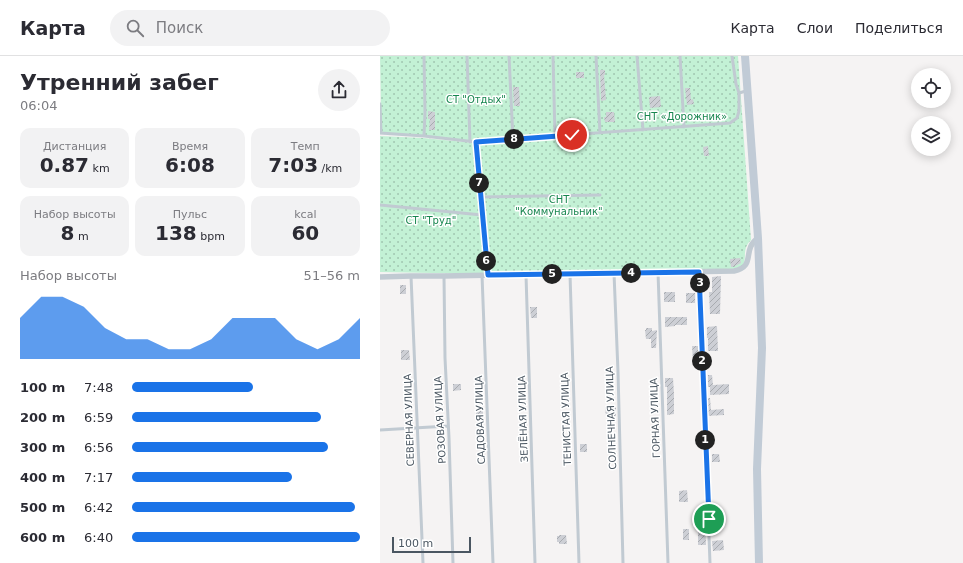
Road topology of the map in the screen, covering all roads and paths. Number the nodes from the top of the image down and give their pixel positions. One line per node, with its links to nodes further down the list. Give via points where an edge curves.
1 (424, 56): 17 (lane)
2 (467, 56): 20 (lane)
3 (509, 56): 19 (lane)
4 (553, 56): 18 (lane)
5 (596, 56): 16 (lane)
6 (637, 56): 14 (lane)
7 (680, 56): 13 (lane)
8 (732, 56): 11 (lane)
9 (745, 56): 10 (main road)
10 (748, 91): 11 (lane); 26 (main road)
11 (739, 93): 13 (lane, via 737,118 730,123)
12 (380, 104): 15 (lane)
13 (684, 127): 14 (lane)
14 (643, 130): 16 (lane)
15 (381, 133): 17 (lane)
16 (600, 133): 18 (lane)
17 (424, 136): 20 (lane)
18 (556, 136): 19 (lane)
19 (513, 140): 21 (lane)
20 (470, 142): 21 (lane)
21 (476, 142): 23 (lane, САДОВАЯ УЛИЦА)
22 (600, 194): 23 (lane)
23 (481, 197): 25 (lane, САДОВАЯ УЛИЦА)
24 (380, 205): 25 (lane)
25 (482, 215): 31 (lane, САДОВАЯ УЛИЦА)
26 (758, 238): 28 (street, via 753,242 747,263 742,269); 47 (main road, via 762,348 757,469)
27 (658, 272): 28 (street); 29 (street); 45 (lane, ГОРНАЯ УЛИЦА)
28 (699, 272): 46 (lane)
29 (614, 273): 30 (street); 44 (lane, СОЛНЕЧНАЯ УЛИЦА)
30 (570, 274): 32 (street); 43 (lane, ТЕНИСТАЯ УЛИЦА)
31 (485, 275): 32 (street); 34 (street); 41 (lane, САДОВАЯ УЛИЦА)
32 (526, 275): 42 (lane, ЗЕЛЁНАЯ УЛИЦА)
33 (411, 276): 34 (street); 35 (street); 37 (lane, СЕВЕРНАЯ УЛИЦА)
34 (444, 276): 36 (lane, РОЗОВАЯ УЛИЦА)
35 (380, 277)
36 (448, 426): 37 (lane); 40 (lane, РОЗОВАЯ УЛИЦА)
37 (417, 428): 38 (lane); 39 (lane, СЕВЕРНАЯ УЛИЦА)
38 (380, 430)
39 (423, 563)
40 (453, 563)
41 (493, 563)
42 (535, 563)
43 (579, 563)
44 (623, 563)
45 (668, 563)
46 (710, 563)
47 (759, 563)

